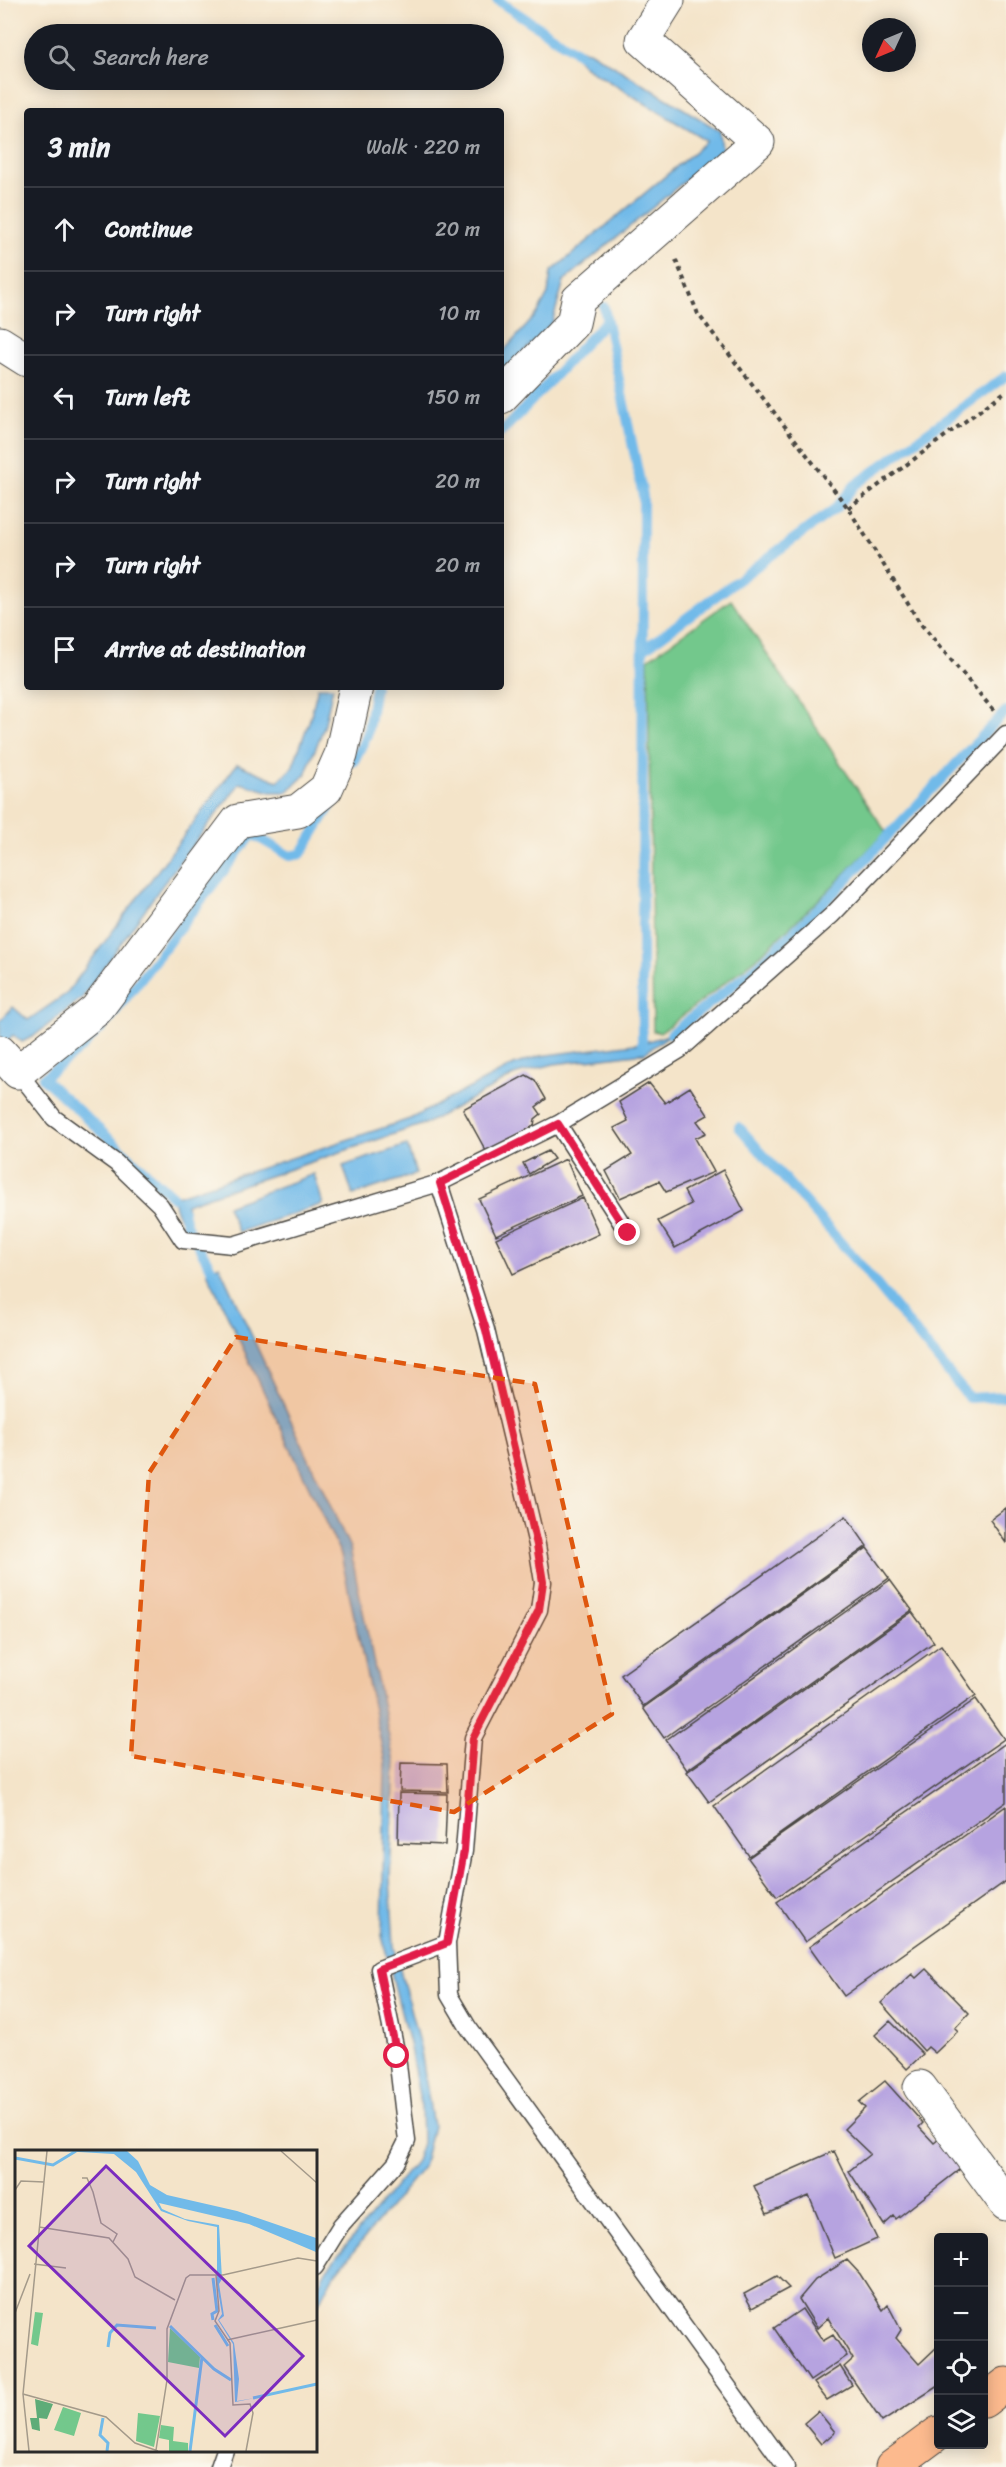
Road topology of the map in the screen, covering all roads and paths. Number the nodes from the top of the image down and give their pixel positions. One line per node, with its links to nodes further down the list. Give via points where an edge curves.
1 (668, 0): 2 (street, via 643,40 758,142)
2 (663, 226): 6 (street, via 579,300 573,323); 7 (path, via 698,314)
3 (0, 342): 4 (street)
4 (24, 358)
5 (1006, 391): 7 (path)
6 (504, 394)
7 (848, 508): 9 (path, via 920,623)
8 (355, 690): 11 (street, via 341,755 326,789 298,811 238,821 96,1010)
9 (984, 699)
10 (1006, 734): 12 (lane, via 832,915 680,1050)
11 (8, 1060): 13 (lane, via 54,1118 116,1163 160,1205 183,1240 233,1245)
12 (558, 1124): 13 (lane); 14 (lane)
13 (440, 1183): 15 (lane, via 486,1330 543,1582 539,1610 473,1738 464,1851)
14 (628, 1233)
15 (447, 1943): 18 (lane, via 379,1969 397,2056 407,2141 396,2163 341,2225); 24 (lane, via 449,1995 468,2027)
16 (920, 2087): 17 (street)
17 (1006, 2204)
18 (316, 2265)
19 (1006, 2384): 20 (highway)
20 (988, 2398)
21 (934, 2437): 25 (highway)
22 (225, 2452): 23 (lane)
23 (219, 2467)
24 (786, 2467)
25 (892, 2467)

